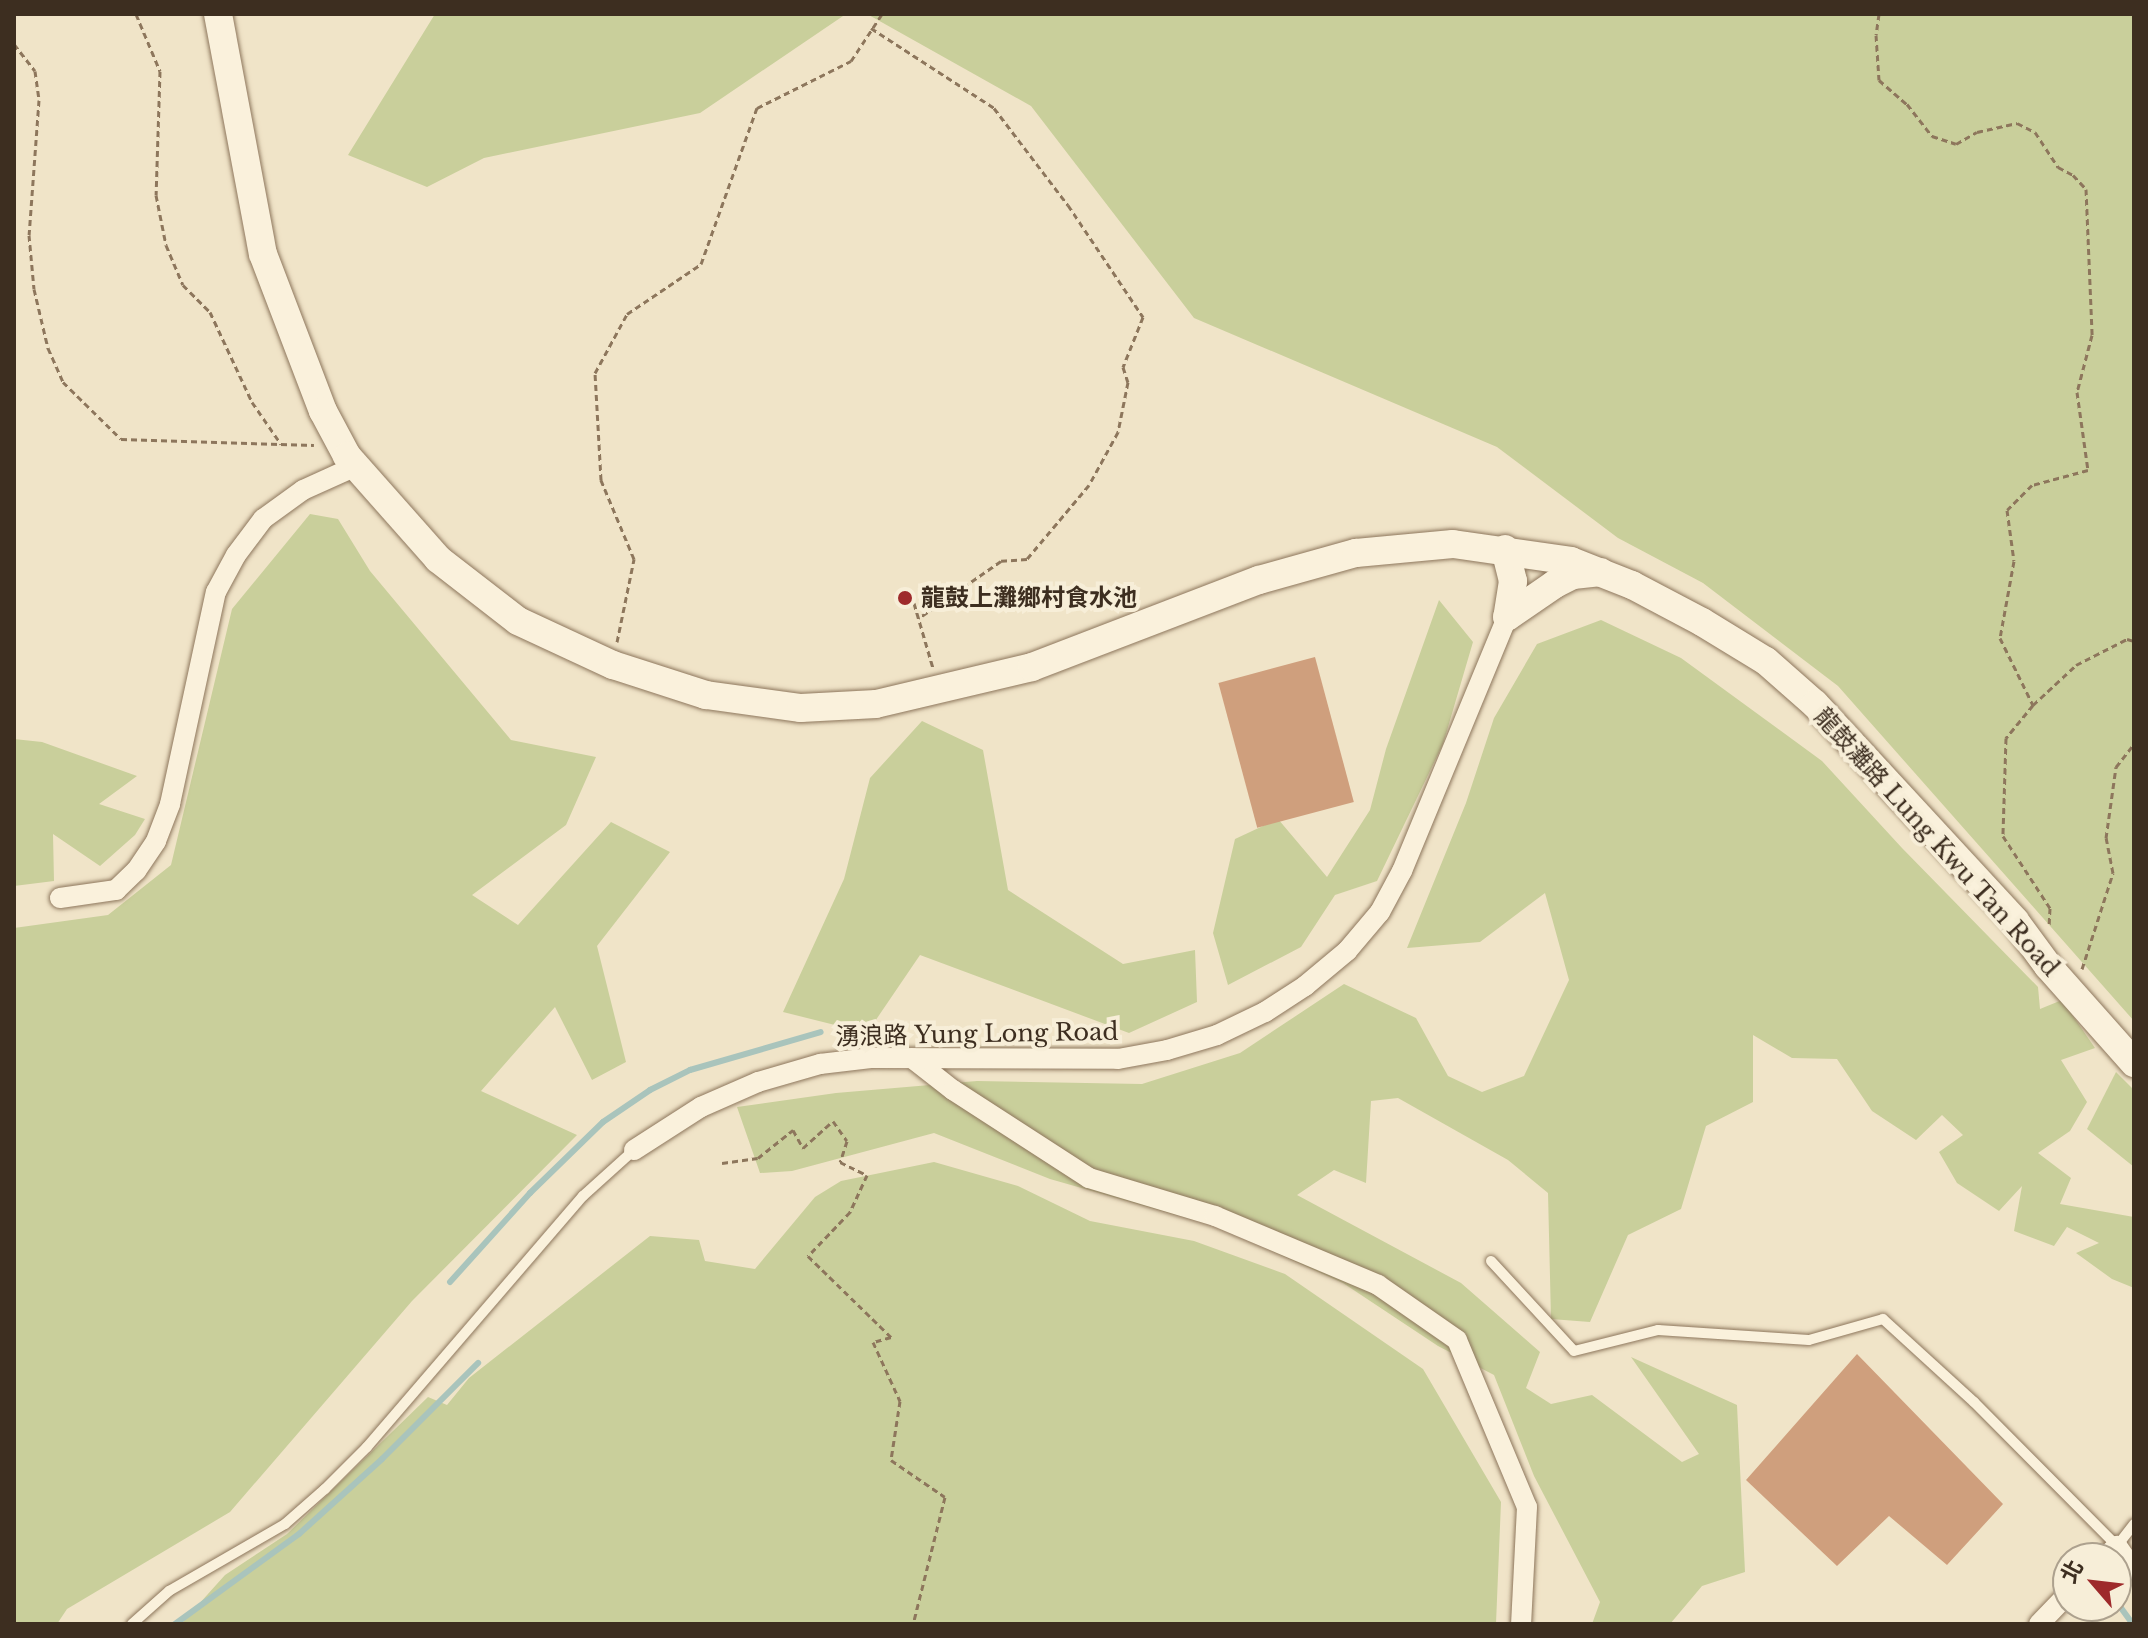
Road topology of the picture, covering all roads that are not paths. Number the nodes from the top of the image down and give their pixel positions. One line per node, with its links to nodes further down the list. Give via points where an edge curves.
1 (218, 14): 2 (street, 龍鼓灘路 Lung Kwu Tan Road, via 263,254 323,411)
2 (349, 456): 3 (street, 龍鼓灘路 Lung Kwu Tan Road, via 438,559 518,621 613,665 706,695 801,708 876,704 1032,667 1310,563 1403,547); 6 (street, via 263,519 216,592 170,804 156,841 116,890)
3 (1505, 549): 4 (street, 龍鼓灘路 Lung Kwu Tan Road); 5 (street, via 1513,581)
4 (1602, 572): 5 (street, via 1564,579); 8 (street, 龍鼓灘路 Lung Kwu Tan Road, via 1702,622 1776,669 1859,748)
5 (1507, 617): 7 (street, 湧浪路 Yung Long Road, via 1380,912 1347,951 1305,986 1217,1035 1118,1059)
6 (60, 898)
7 (912, 1058): 9 (street, 湧浪路 Yung Long Road, via 820,1064 758,1082 701,1107); 16 (street, via 1089,1178 1215,1216 1378,1285 1457,1340 1527,1507)
8 (2134, 1063)
9 (634, 1150): 14 (lane, 湧浪路 Yung Long Road, via 583,1196 325,1489 285,1524 169,1591)
10 (1491, 1261): 12 (lane, via 1574,1351 1658,1330 1809,1340 1883,1319 1974,1402)
11 (2134, 1524): 13 (lane)
12 (2101, 1542)
13 (2119, 1542)
14 (135, 1620): 15 (lane, 湧浪路 Yung Long Road)
15 (122, 1624)
16 (1521, 1624)

